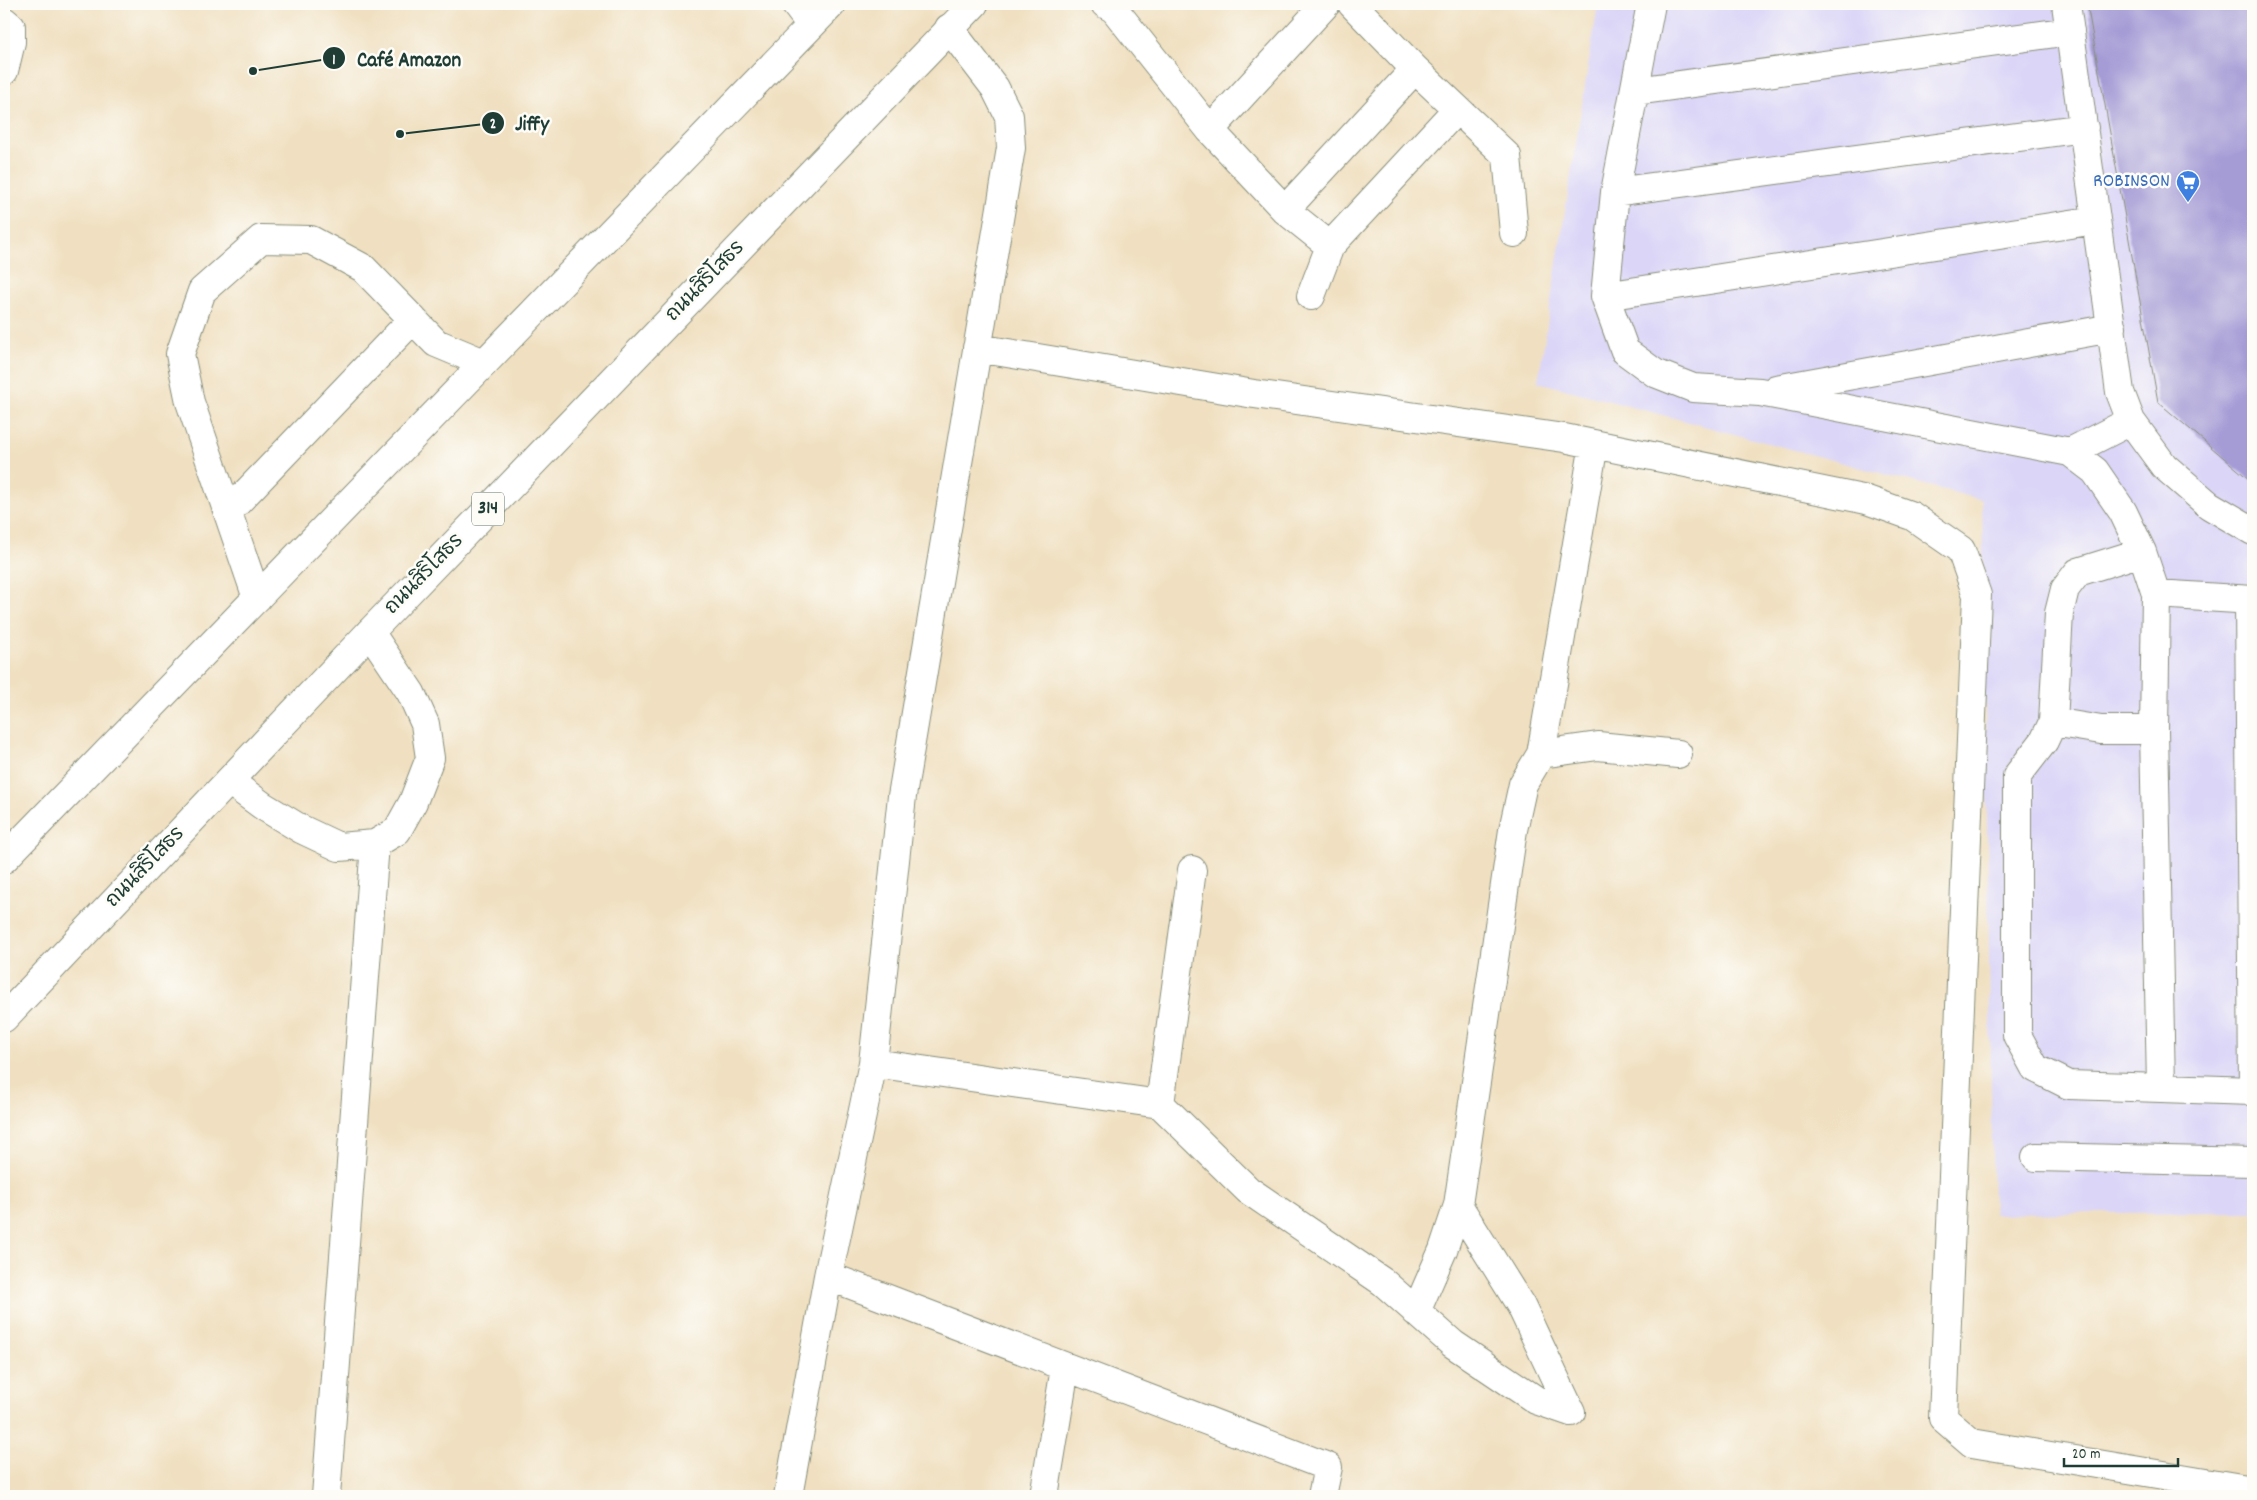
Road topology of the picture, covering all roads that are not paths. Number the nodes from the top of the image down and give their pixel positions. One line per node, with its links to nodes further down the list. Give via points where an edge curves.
1 (832, 4): 8 (main road)
2 (974, 4): 10 (main road, ถนนสิริโสธร / 314)
3 (1326, 4): 17 (main road)
4 (1352, 4): 12 (main road)
5 (1651, 4): 14 (main road)
6 (2066, 4): 11 (main road)
7 (1113, 6): 17 (main road)
8 (803, 14): 28 (main road)
9 (4, 21): 13 (main road, via 11,28)
10 (949, 28): 27 (main road, via 995,88 1010,116 1011,148); 39 (main road, ถนนสิริโสธร / 314)
11 (2070, 31): 14 (main road); 16 (main road)
12 (1415, 69): 15 (main road); 19 (main road)
13 (4, 71)
14 (1636, 91): 18 (main road)
15 (1457, 109): 21 (main road, via 1507,156); 22 (main road)
16 (2084, 128): 18 (main road); 20 (main road)
17 (1210, 130): 19 (main road)
18 (1616, 192): 24 (main road)
19 (1285, 210): 22 (main road)
20 (2096, 220): 24 (main road); 26 (main road)
21 (1514, 233)
22 (1330, 246): 23 (main road)
23 (1311, 296)
24 (1605, 296): 29 (main road, via 1625,352 1655,374 1692,388)
25 (413, 319): 28 (main road, via 436,343); 33 (main road); 33 (main road, via 363,268 311,240 260,239 202,291 180,354 190,402)
26 (2112, 328): 29 (main road); 30 (main road, via 2120,392)
27 (977, 348): 31 (main road, via 1254,394); 49 (main road, via 902,796)
28 (484, 363): 37 (main road)
29 (1760, 392): 32 (main road)
30 (2131, 421): 32 (main road); 34 (main road, via 2164,466 2209,505)
31 (1594, 444): 42 (main road); 60 (main road, via 1868,500 1912,516 1961,550 1977,595 1942,1418 1972,1443)
32 (2070, 452): 35 (main road, via 2095,471 2123,512)
33 (228, 512): 37 (main road)
34 (2253, 531)
35 (2142, 552): 36 (main road); 40 (main road, via 2078,572 2065,589 2059,613)
36 (2156, 594): 38 (main road); 41 (main road)
37 (257, 598): 46 (main road)
38 (2251, 600): 50 (main road)
39 (370, 632): 44 (main road, ถนนสิริโสธร / 314); 45 (main road, via 411,694 425,724 430,758 413,802 397,831)
40 (2053, 722): 41 (main road, via 2101,730); 51 (main road, via 2044,741 2017,776 2017,1035 2035,1068 2069,1084)
41 (2154, 730): 51 (main road)
42 (1542, 754): 43 (main road, via 1598,746); 56 (main road, via 1523,784 1513,830)
43 (1678, 754)
44 (229, 781): 45 (main road, via 301,830 339,847); 48 (main road, ถนนสิริโสธร / 314)
45 (375, 844): 61 (main road)
46 (4, 859)
47 (1192, 870): 53 (main road)
48 (4, 1018)
49 (873, 1063): 53 (main road); 57 (main road)
50 (2253, 1087)
51 (2161, 1088): 52 (main road)
52 (2253, 1091)
53 (1160, 1104): 58 (main road, via 1248,1190 1384,1282)
54 (2036, 1157): 55 (main road)
55 (2253, 1162)
56 (1458, 1205): 58 (main road); 58 (main road, via 1521,1306 1571,1412 1536,1400 1452,1344)
57 (828, 1276): 59 (main road); 62 (main road)
58 (1416, 1312)
59 (1065, 1368): 63 (main road); 64 (main road, via 1328,1466)
60 (2253, 1490)
61 (326, 1496)
62 (788, 1496)
63 (1044, 1496)
64 (1322, 1496)

